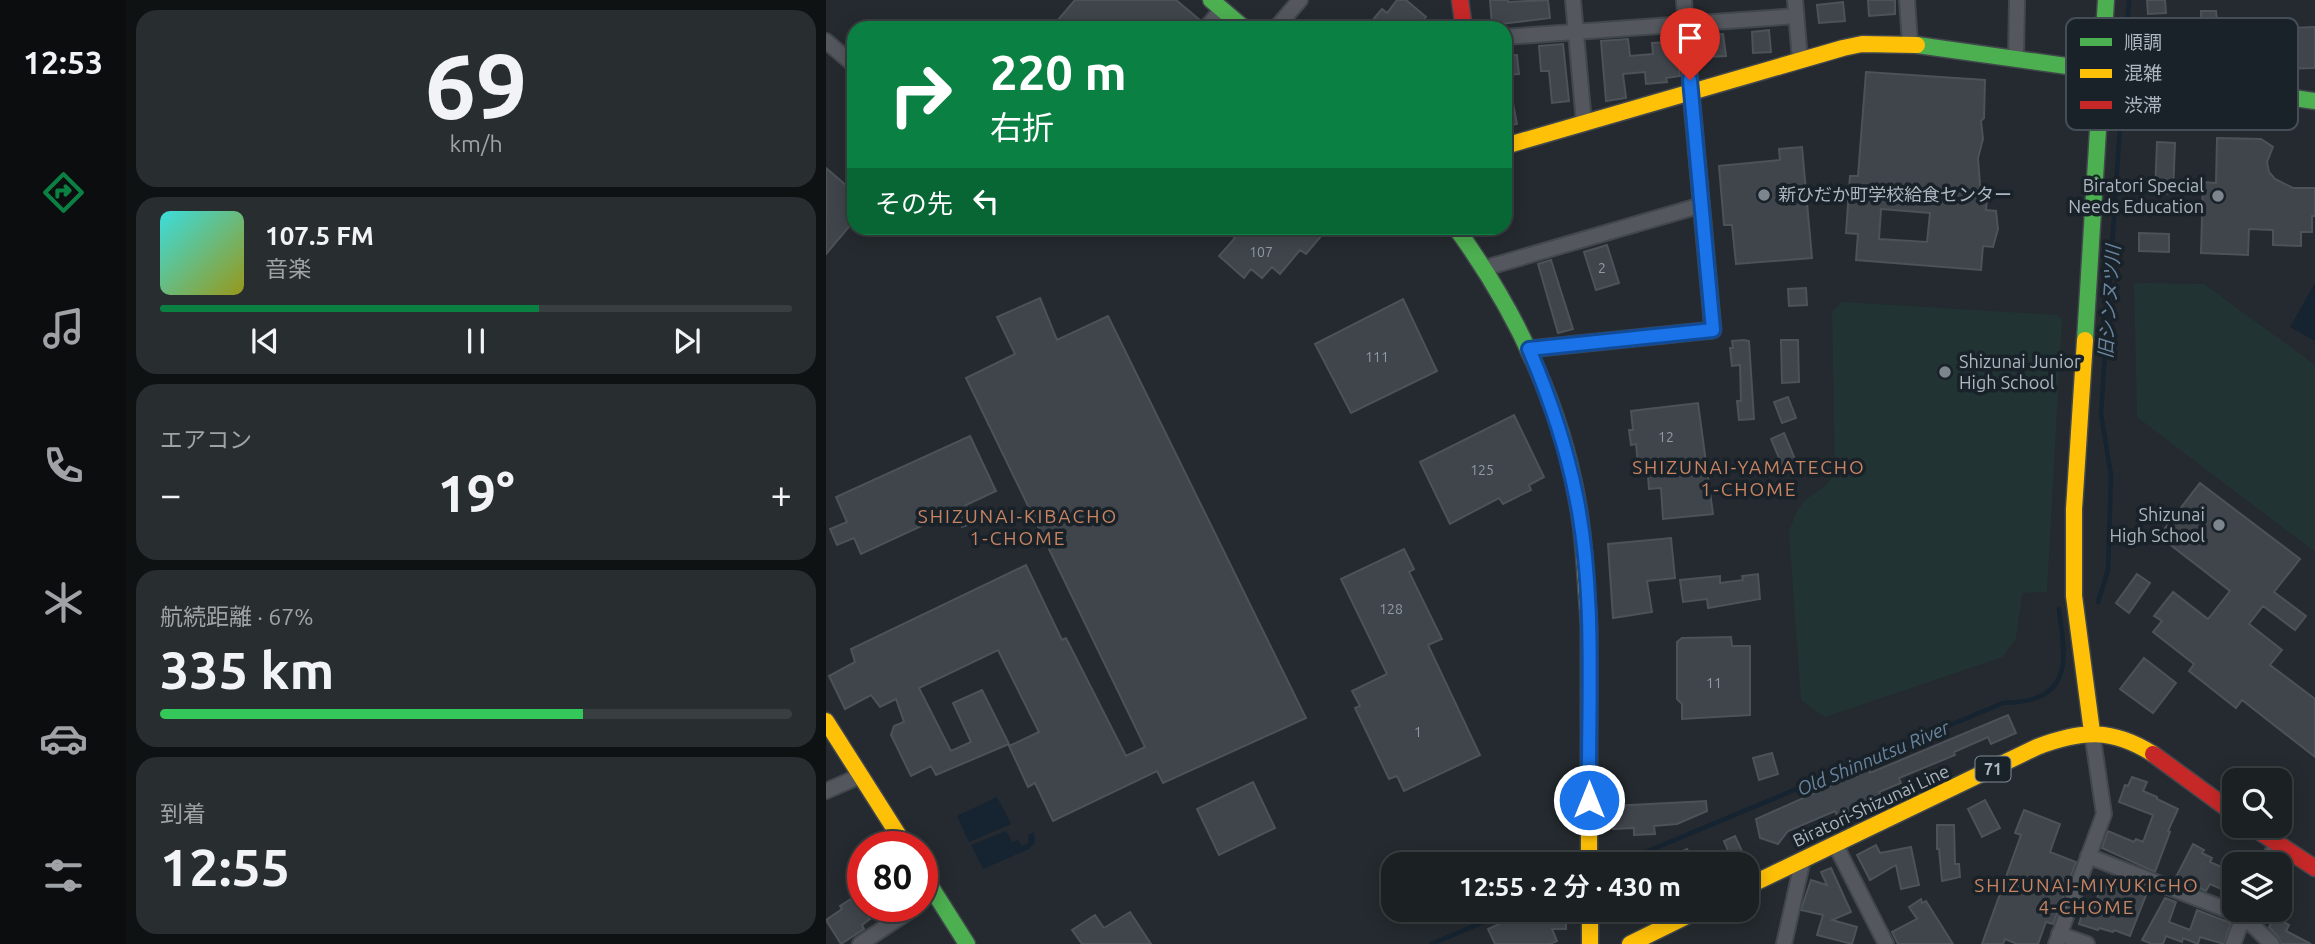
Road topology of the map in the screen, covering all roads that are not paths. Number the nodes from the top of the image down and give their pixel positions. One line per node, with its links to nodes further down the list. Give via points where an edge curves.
1 (1300, 0): 13 (street)
2 (1460, 0): 14 (main road)
3 (1573, 0): 16 (street)
4 (1684, 0): 15 (street)
5 (1795, 0): 10 (street)
6 (1907, 0): 19 (street)
7 (2017, 0): 21 (street)
8 (2106, 0): 11 (main road)
9 (1216, 5): 12 (main road)
10 (1796, 16): 15 (street); 22 (street)
11 (2108, 18)
12 (1235, 21)
13 (1282, 21)
14 (1463, 21)
15 (1686, 23): 16 (street); 24 (street)
16 (1576, 31): 17 (street); 25 (street)
17 (1512, 36)
18 (826, 41): 20 (street)
19 (1910, 44): 21 (main road); 22 (main road, via 1862,44)
20 (847, 59)
21 (2016, 59): 23 (main road)
22 (1800, 60): 24 (main road)
23 (2066, 66)
24 (1691, 92): 25 (main road); 28 (main road)
25 (1584, 123): 27 (main road)
26 (2110, 130): 33 (main road, via 2074,509 2074,596)
27 (1512, 144)
28 (1702, 205): 30 (street); 31 (main road, via 1713,330)
29 (1461, 235): 30 (main road)
30 (1485, 268): 31 (main road)
31 (1529, 349): 41 (main road, via 1564,447 1582,532 1589,625)
32 (826, 721): 34 (main road)
33 (2092, 732): 36 (main road, Biratori-Shizunai Line / 71, via 2125,737 2149,750); 39 (main road, Biratori-Shizunai Line / 71, via 2038,747); 43 (street, via 2105,814)
34 (860, 776): 35 (street); 37 (main road)
35 (826, 791)
36 (2222, 804)
37 (896, 831)
38 (2268, 838): 40 (main road)
39 (1835, 844): 44 (main road, Biratori-Shizunai Line / 71); 60 (street)
40 (2277, 845): 42 (street); 45 (main road)
41 (1589, 852)
42 (2273, 852)
43 (2088, 856): 47 (street); 54 (street)
44 (1803, 859): 46 (main road, Biratori-Shizunai Line / 71); 59 (street)
45 (2315, 868)
46 (1759, 881)
47 (2222, 905)
48 (938, 910): 56 (main road)
49 (893, 922): 55 (street)
50 (1590, 922): 57 (main road)
51 (1675, 922): 58 (main road)
52 (2241, 922): 62 (street)
53 (2252, 922): 63 (street)
54 (2057, 939): 61 (street)
55 (860, 944)
56 (967, 944)
57 (1590, 944)
58 (1630, 944)
59 (1784, 944)
60 (1886, 944)
61 (2087, 944)
62 (2233, 944)
63 (2272, 944)

